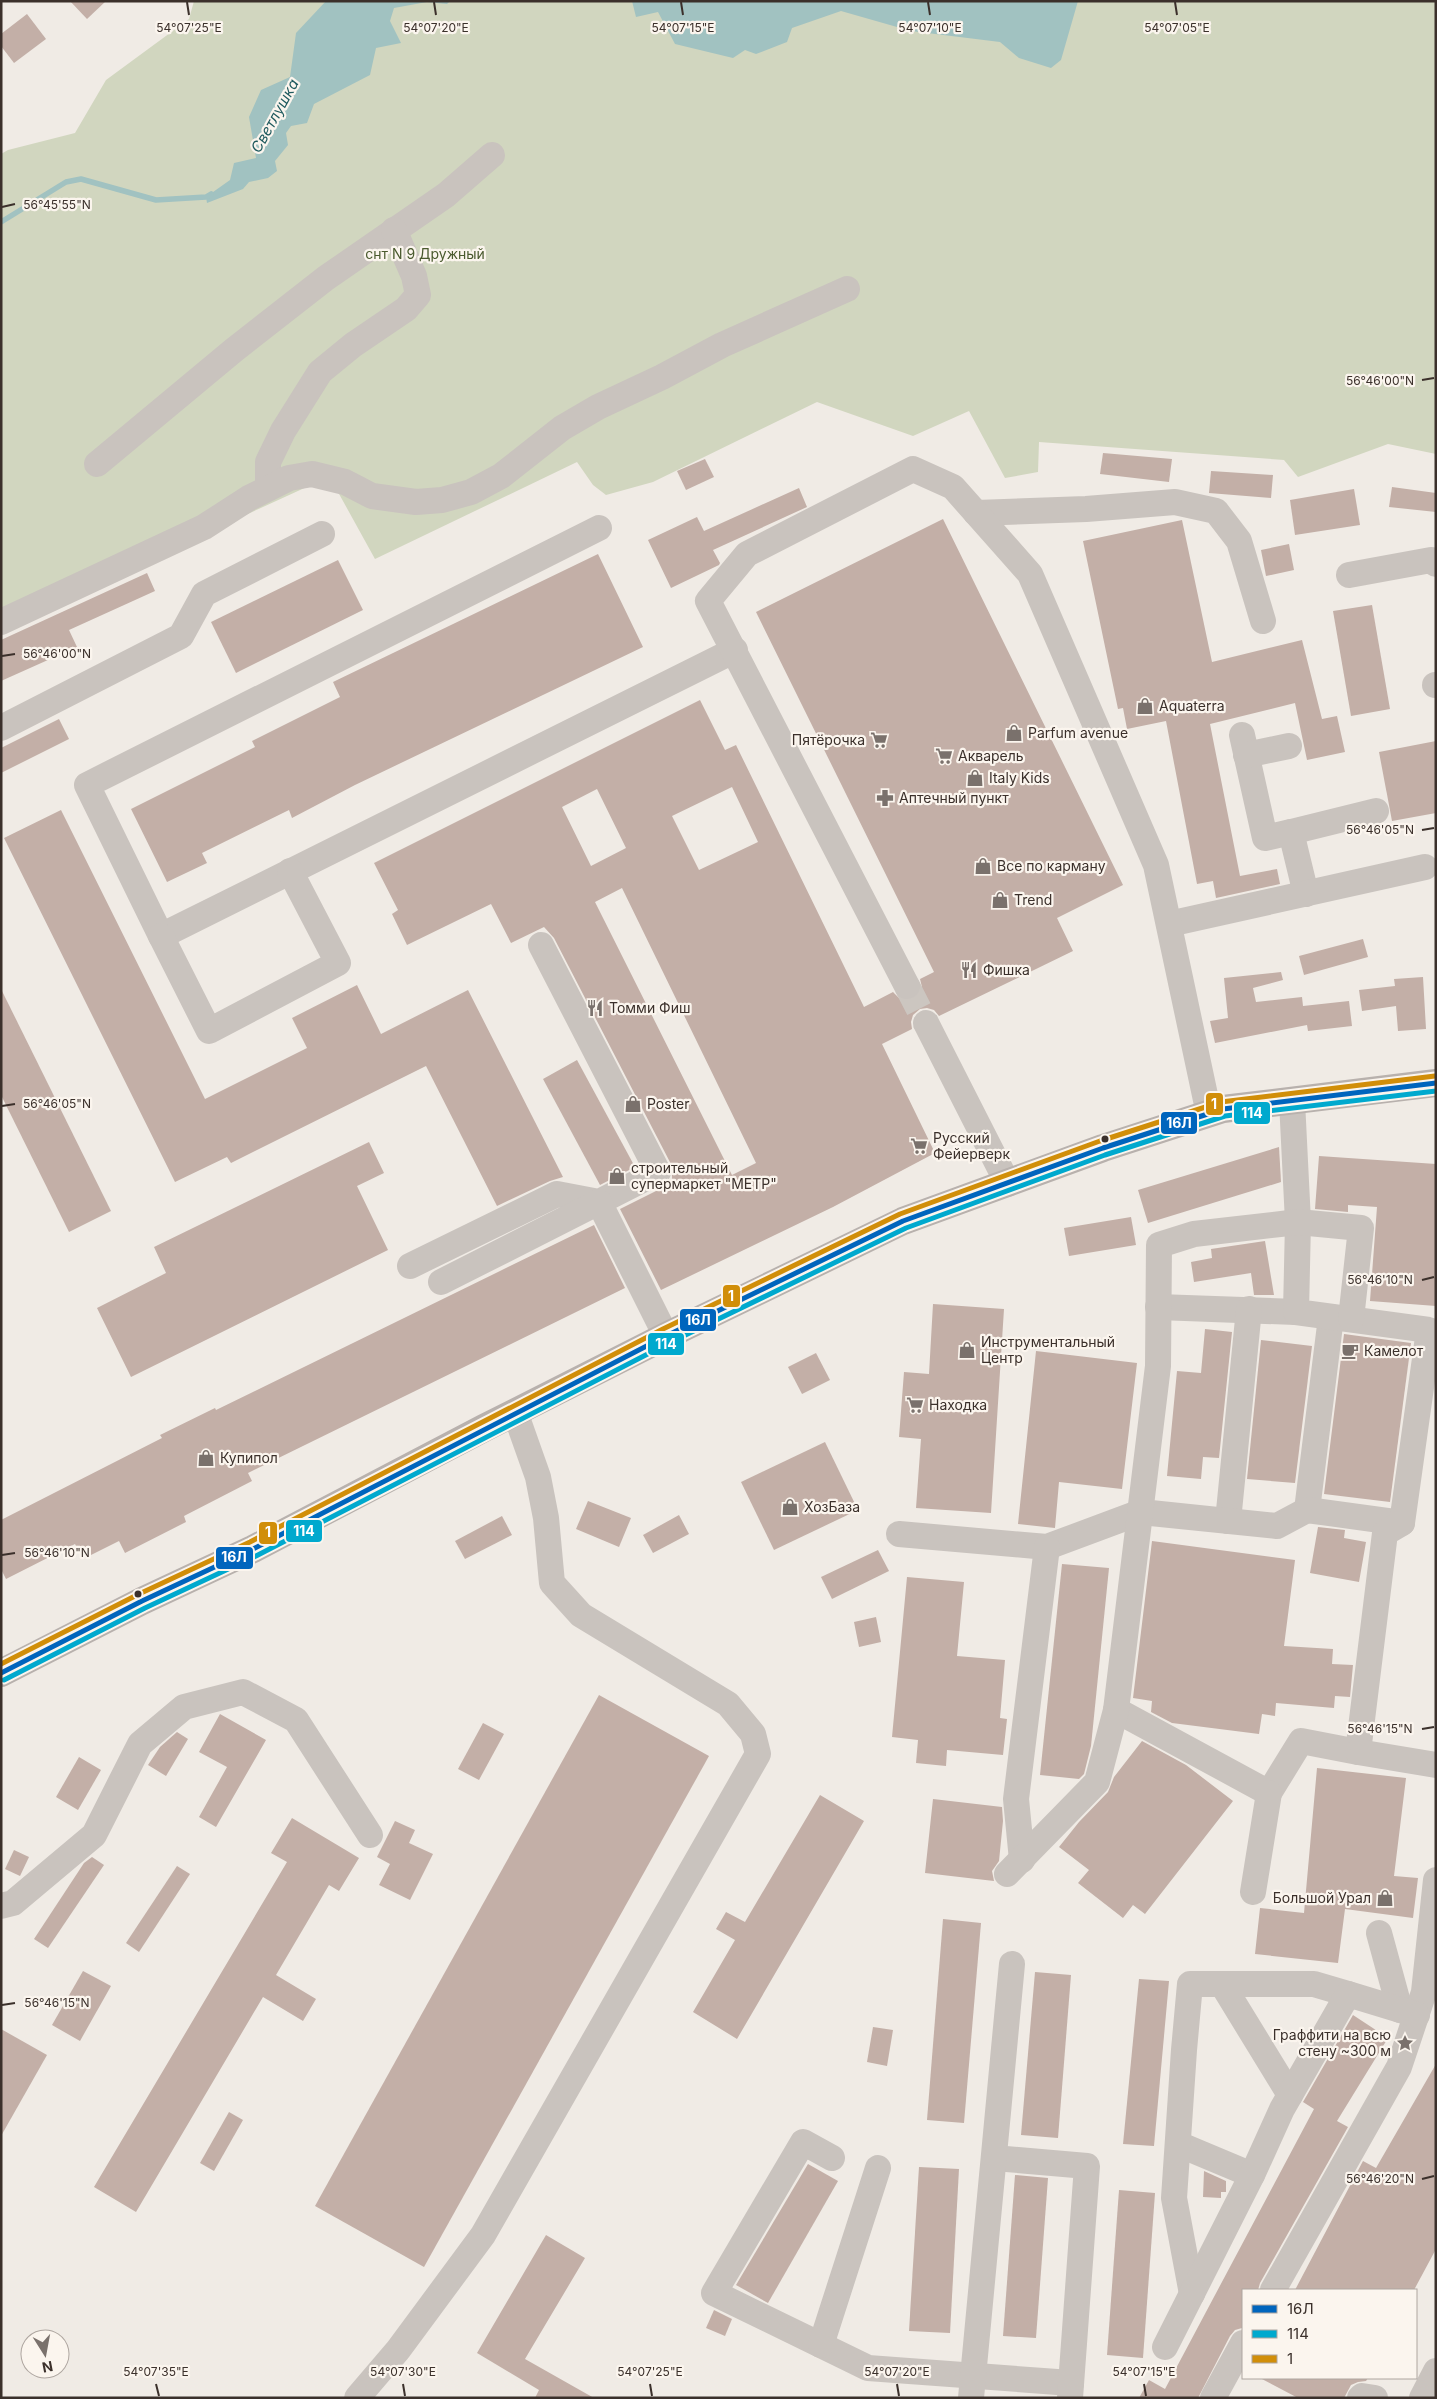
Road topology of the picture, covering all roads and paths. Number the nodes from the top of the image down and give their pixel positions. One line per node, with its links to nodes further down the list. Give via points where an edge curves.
1 (492, 155): 2 (lane, via 446,195)
2 (394, 230): 4 (lane, via 257,332); 5 (lane, via 414,276 418,295 406,309 320,372 283,431 268,462)
3 (847, 289): 5 (lane, via 722,345 598,407 562,428 501,476 471,492 442,500 416,502 372,496 345,482 312,474 289,478)
4 (97, 464)
5 (268, 488): 11 (lane, via 204,527)
6 (976, 512): 12 (lane, via 1086,509 1175,502 1216,511 1238,541); 13 (lane, via 953,486 913,469 747,554 708,601); 21 (lane, via 1030,574 1156,865)
7 (599, 528): 22 (lane, via 88,785)
8 (322, 534): 14 (lane, via 204,594 181,636)
9 (1436, 564): 10 (lane, via 1431,560)
10 (1349, 575)
11 (1, 622)
12 (1263, 622)
13 (735, 650): 19 (lane); 24 (lane)
14 (1, 728)
15 (1289, 746): 17 (lane, via 1244,745 1265,838)
16 (1376, 811): 17 (lane)
17 (1291, 832): 20 (lane)
18 (1425, 867): 20 (lane)
19 (290, 871): 22 (lane); 22 (lane, via 338,963 209,1031)
20 (1306, 894): 21 (lane)
21 (1169, 924): 28 (lane)
22 (161, 936)
23 (541, 945): 30 (lane, via 658,1172)
24 (907, 986)
25 (926, 1023): 29 (lane)
26 (1436, 1083): 27 (main road)
27 (1292, 1101): 28 (main road, via 1223,1109); 31 (lane)
28 (1209, 1114): 29 (main road, via 1103,1148)
29 (1008, 1184): 38 (main road, via 902,1221)
30 (599, 1202): 32 (lane, via 557,1194); 33 (lane); 38 (lane)
31 (1298, 1222): 34 (lane, via 1194,1234 1159,1245); 36 (lane); 37 (lane, via 1361,1228)
32 (410, 1266)
33 (441, 1282)
34 (1158, 1307): 35 (lane); 42 (lane, via 1158,1366)
35 (1248, 1309): 36 (lane); 43 (lane)
36 (1296, 1312): 37 (lane)
37 (1341, 1318): 40 (lane, via 1429,1330); 41 (lane)
38 (666, 1336): 39 (main road)
39 (515, 1412): 47 (main road, via 253,1549); 75 (lane, via 538,1477 546,1518 552,1583 581,1615 728,1704 753,1734 758,1754 484,2234 398,2350)
40 (1425, 1441): 44 (lane)
41 (1307, 1510): 43 (lane, via 1277,1526); 44 (lane)
42 (1141, 1512): 43 (lane); 46 (lane); 48 (lane)
43 (1228, 1521)
44 (1402, 1523): 49 (lane, via 1386,1534)
45 (899, 1534): 46 (lane)
46 (1047, 1546): 48 (lane, via 1016,1799 1014,1867 1097,1782)
47 (1, 1673)
48 (1116, 1710): 51 (lane)
49 (1358, 1752): 50 (lane); 51 (lane, via 1301,1741)
50 (1436, 1765)
51 (1269, 1793): 54 (lane)
52 (370, 1835): 55 (lane, via 296,1720 243,1692 184,1707 140,1744 94,1835 13,1903)
53 (1436, 1880): 60 (lane, via 1424,1992)
54 (1253, 1892)
55 (1, 1906)
56 (1379, 1933): 60 (lane)
57 (1012, 1964): 64 (lane)
58 (1222, 1984): 59 (lane, via 1314,1984); 61 (lane); 62 (lane, via 1190,1984)
59 (1348, 1994): 60 (lane); 61 (lane)
60 (1408, 2012): 67 (lane, via 1399,2067)
61 (1290, 2095): 66 (lane)
62 (1178, 2144): 66 (lane); 68 (lane, via 1174,2198)
63 (832, 2158): 69 (lane, via 803,2142 714,2293)
64 (994, 2158): 73 (lane); 74 (lane, via 1087,2166)
65 (878, 2168): 69 (lane)
66 (1252, 2175): 68 (lane)
67 (1274, 2289)
68 (1192, 2294): 71 (lane)
69 (821, 2345): 73 (lane, via 868,2368)
70 (1242, 2345): 76 (lane)
71 (1165, 2347)
72 (1436, 2371): 79 (lane)
73 (972, 2387): 74 (lane)
74 (1071, 2390)
75 (357, 2398)
76 (1212, 2398)
77 (1360, 2398): 78 (lane)
78 (1375, 2398)
79 (1422, 2398)

